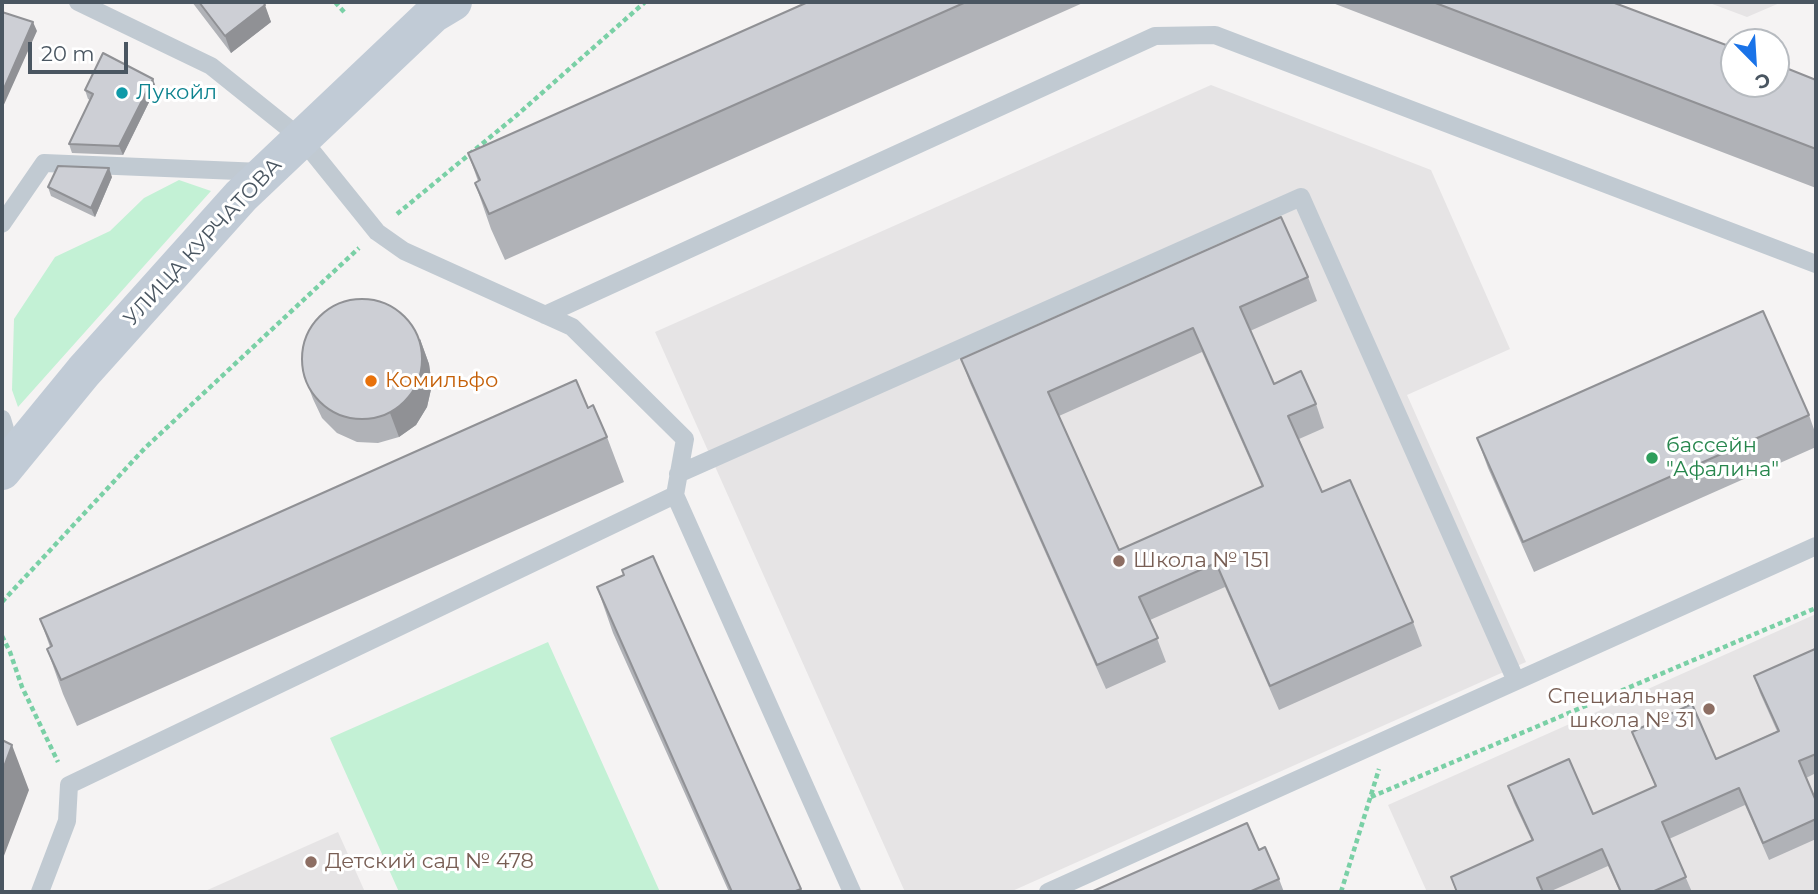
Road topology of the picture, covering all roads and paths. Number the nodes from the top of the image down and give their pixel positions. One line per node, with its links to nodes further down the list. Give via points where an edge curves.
1 (78, 2): 6 (lane, via 211,66)
2 (335, 2): 5 (path)
3 (453, 2): 6 (main road, УЛИЦА КУРЧАТОВА, via 433,14)
4 (645, 2): 9 (path)
5 (345, 13)
6 (302, 139): 7 (main road, УЛИЦА КУРЧАТОВА); 9 (lane)
7 (266, 173): 8 (lane, via 44,163); 13 (main road, УЛИЦА КУРЧАТОВА, via 94,360)
8 (2, 224)
9 (377, 232): 11 (lane, via 404,251); 17 (path, via 145,448)
10 (1816, 264): 11 (lane, via 1215,35 1155,36)
11 (545, 315): 14 (lane, via 572,327 685,439)
12 (2, 419): 13 (lane)
13 (8, 464)
14 (678, 474): 15 (lane); 20 (lane, via 1301,197)
15 (675, 495): 22 (lane); 25 (lane)
16 (1816, 546): 20 (lane)
17 (2, 602)
18 (1816, 608): 23 (path)
19 (2, 636): 22 (path)
20 (1516, 681): 21 (lane)
21 (1389, 739): 23 (path); 26 (lane)
22 (69, 785): 24 (lane, via 67,821)
23 (1371, 797): 27 (path)
24 (40, 892)
25 (852, 892)
26 (1048, 892)
27 (1341, 892)

